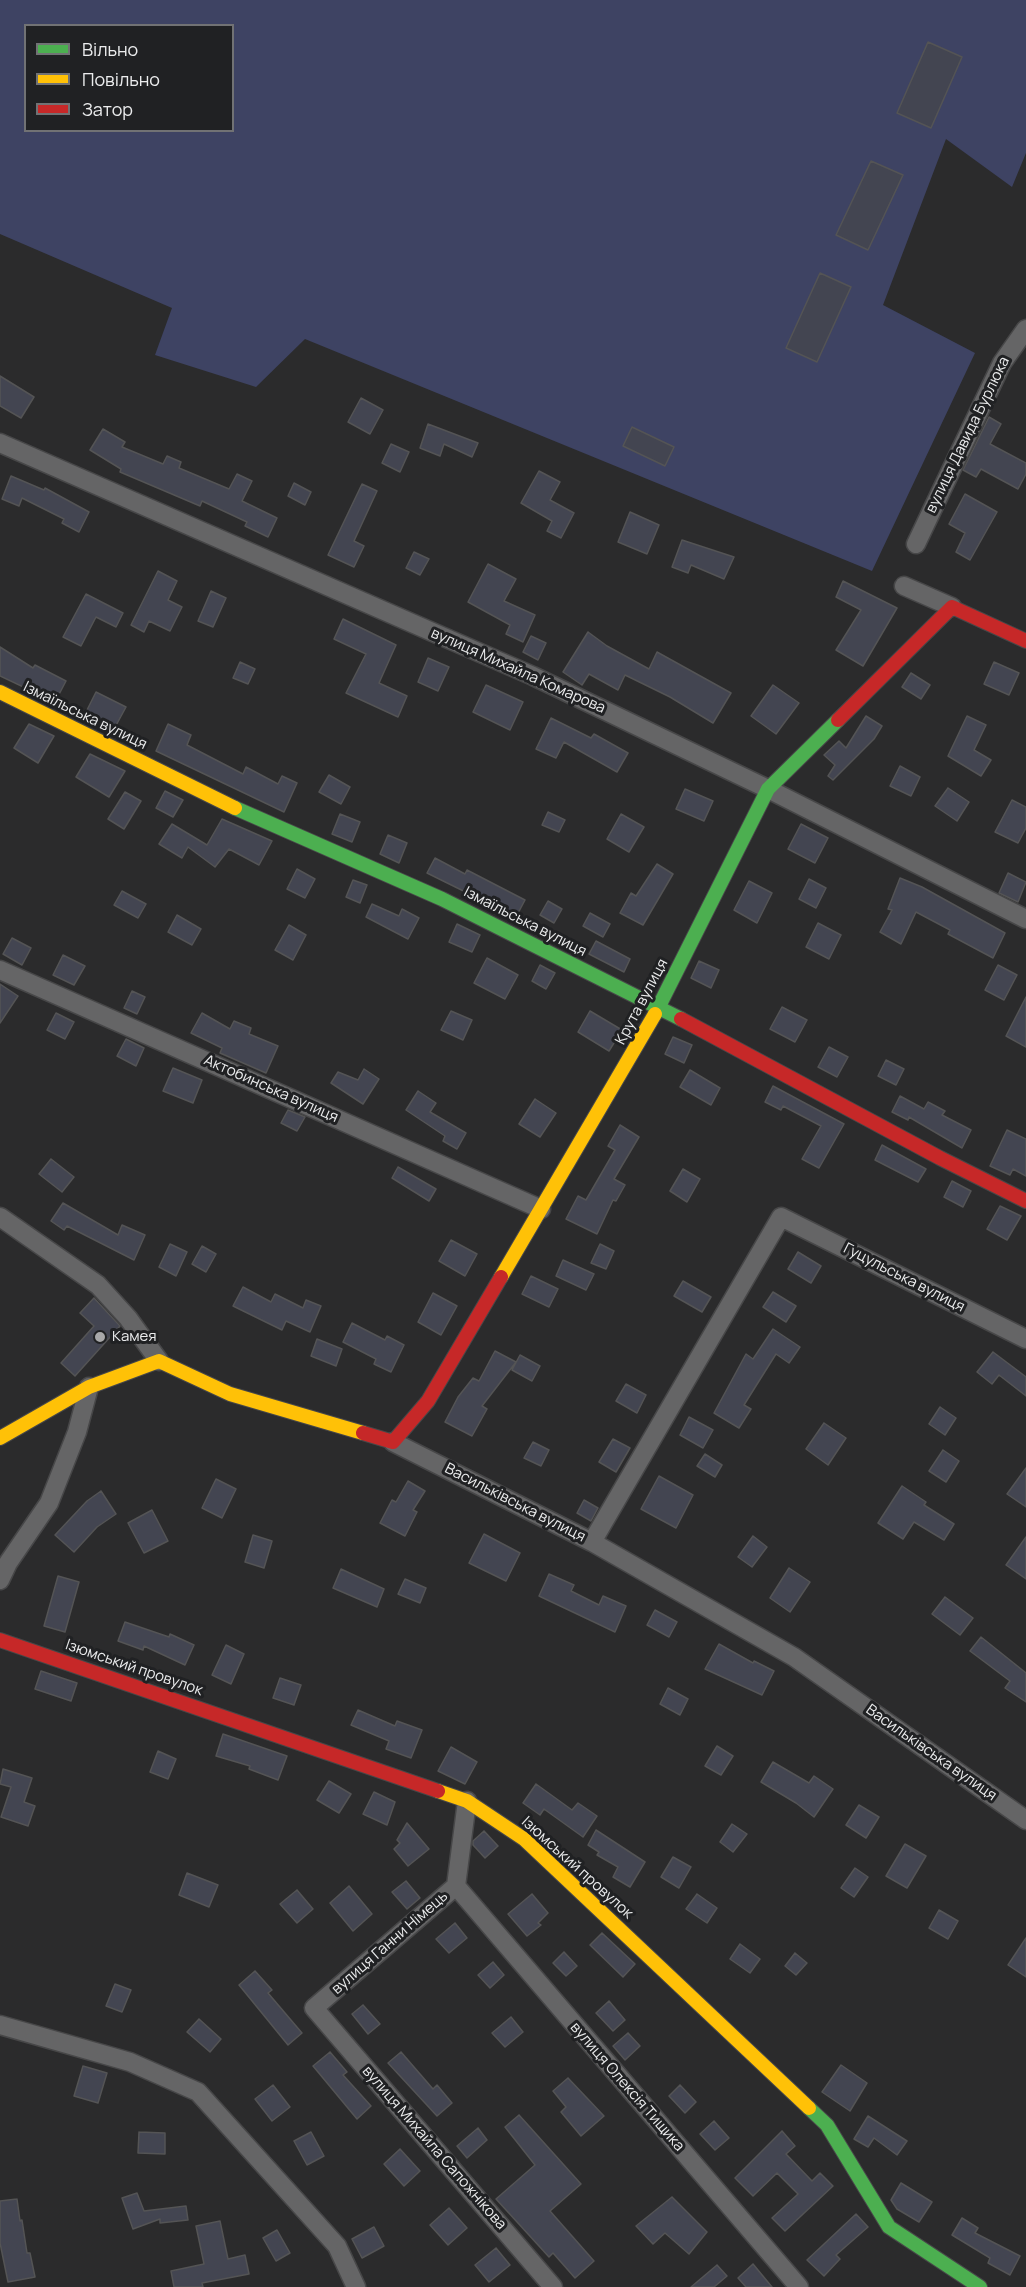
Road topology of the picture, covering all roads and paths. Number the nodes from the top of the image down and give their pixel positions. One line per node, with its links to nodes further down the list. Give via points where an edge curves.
1 (1026, 329): 3 (street, вулиця Давида Бурлюка, via 1002,363)
2 (0, 443): 8 (street, вулиця Михайла Комарова, via 533,676)
3 (916, 544)
4 (904, 586): 5 (street)
5 (952, 607): 6 (street); 8 (street, Крута вулиця)
6 (1026, 641)
7 (0, 692): 11 (street, Ізмаїльська вулиця, via 224,803 442,899)
8 (768, 789): 9 (street, вулиця Михайла Комарова); 11 (street, Крута вулиця)
9 (1026, 919)
10 (0, 970): 13 (street, Актобинська вулиця)
11 (659, 1007): 12 (street, Ізмаїльська вулиця); 13 (street, Крута вулиця)
12 (1026, 1200)
13 (541, 1209): 19 (street, Крута вулиця, via 428,1401)
14 (0, 1217): 16 (street, Васильківська вулиця, via 98,1285)
15 (1026, 1339): 20 (street, Гуцульська вулиця, via 782,1217)
16 (159, 1361): 17 (street); 19 (street, Васильківська вулиця, via 230,1394)
17 (89, 1387): 18 (street); 21 (street, via 77,1432 49,1503)
18 (0, 1438)
19 (393, 1442): 20 (street, Васильківська вулиця)
20 (592, 1542): 24 (street, Васильківська вулиця, via 794,1657)
21 (0, 1580)
22 (0, 1640): 23 (street, Ізюмський провулок)
23 (467, 1801): 25 (street, вулиця Ганни Німець); 31 (street, Ізюмський провулок, via 524,1839 560,1871 827,2125 889,2227)
24 (1026, 1820)
25 (456, 1886): 26 (street, вулиця Ганни Німець); 30 (street, вулиця Олексія Тищика)
26 (314, 2008): 29 (street, вулиця Михайла Сапожнікова)
27 (0, 2025): 28 (street, via 130,2062 198,2092 337,2246)
28 (356, 2287)
29 (553, 2287)
30 (799, 2287)
31 (980, 2287)

